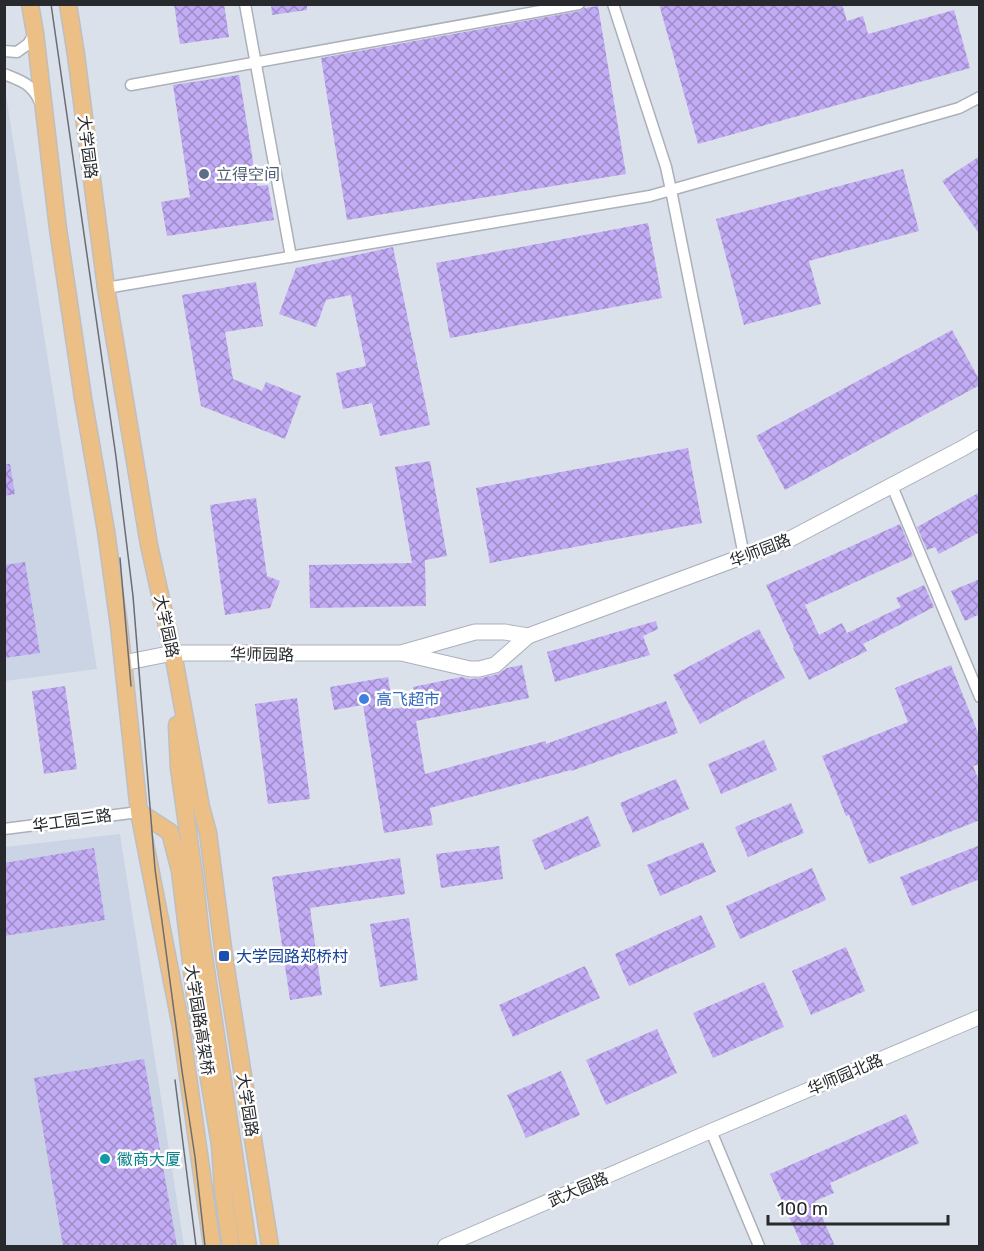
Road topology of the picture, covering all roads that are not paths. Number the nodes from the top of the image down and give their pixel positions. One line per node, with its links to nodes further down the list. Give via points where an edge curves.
1 (30, 4): 6 (main road)
2 (68, 4): 15 (main road, 大学园路)
3 (245, 4): 8 (street)
4 (579, 4): 8 (street)
5 (613, 4): 13 (street)
6 (35, 33): 7 (street, via 17,52); 12 (main road)
7 (4, 51)
8 (255, 62): 10 (street); 14 (street)
9 (4, 74): 12 (street, via 27,83)
10 (131, 85)
11 (980, 97): 13 (street, via 959,108)
12 (44, 111): 22 (main road)
13 (671, 190): 14 (street); 18 (street)
14 (291, 257): 15 (street)
15 (106, 288): 20 (main road, 大学园路, via 149,545)
16 (980, 438): 17 (main road, 华师园路)
17 (892, 486): 18 (main road, 华师园路, via 790,539); 23 (street)
18 (744, 556): 19 (main road, 华师园路)
19 (528, 636): 21 (main road, via 476,632); 21 (main road, via 495,665 479,669)
20 (173, 653): 21 (main road, 华师园路); 22 (main road, 华师园路); 26 (main road); 32 (main road, 大学园路, via 208,833)
21 (401, 653)
22 (123, 663): 24 (main road)
23 (980, 697)
24 (139, 812): 25 (street, 华工园三路); 26 (main road, 大学园路高架桥, via 170,832 180,871); 29 (main road, via 181,1027)
25 (4, 829)
26 (189, 884): 30 (main road, 大学园路高架桥, via 195,995 220,1145); 31 (main road, 大学园路, via 201,937)
27 (980, 1017): 28 (street, 华师园北路)
28 (711, 1131): 33 (street, 武大园路); 34 (street)
29 (212, 1246)
30 (231, 1246)
31 (248, 1246)
32 (270, 1246)
33 (445, 1246)
34 (759, 1246)

